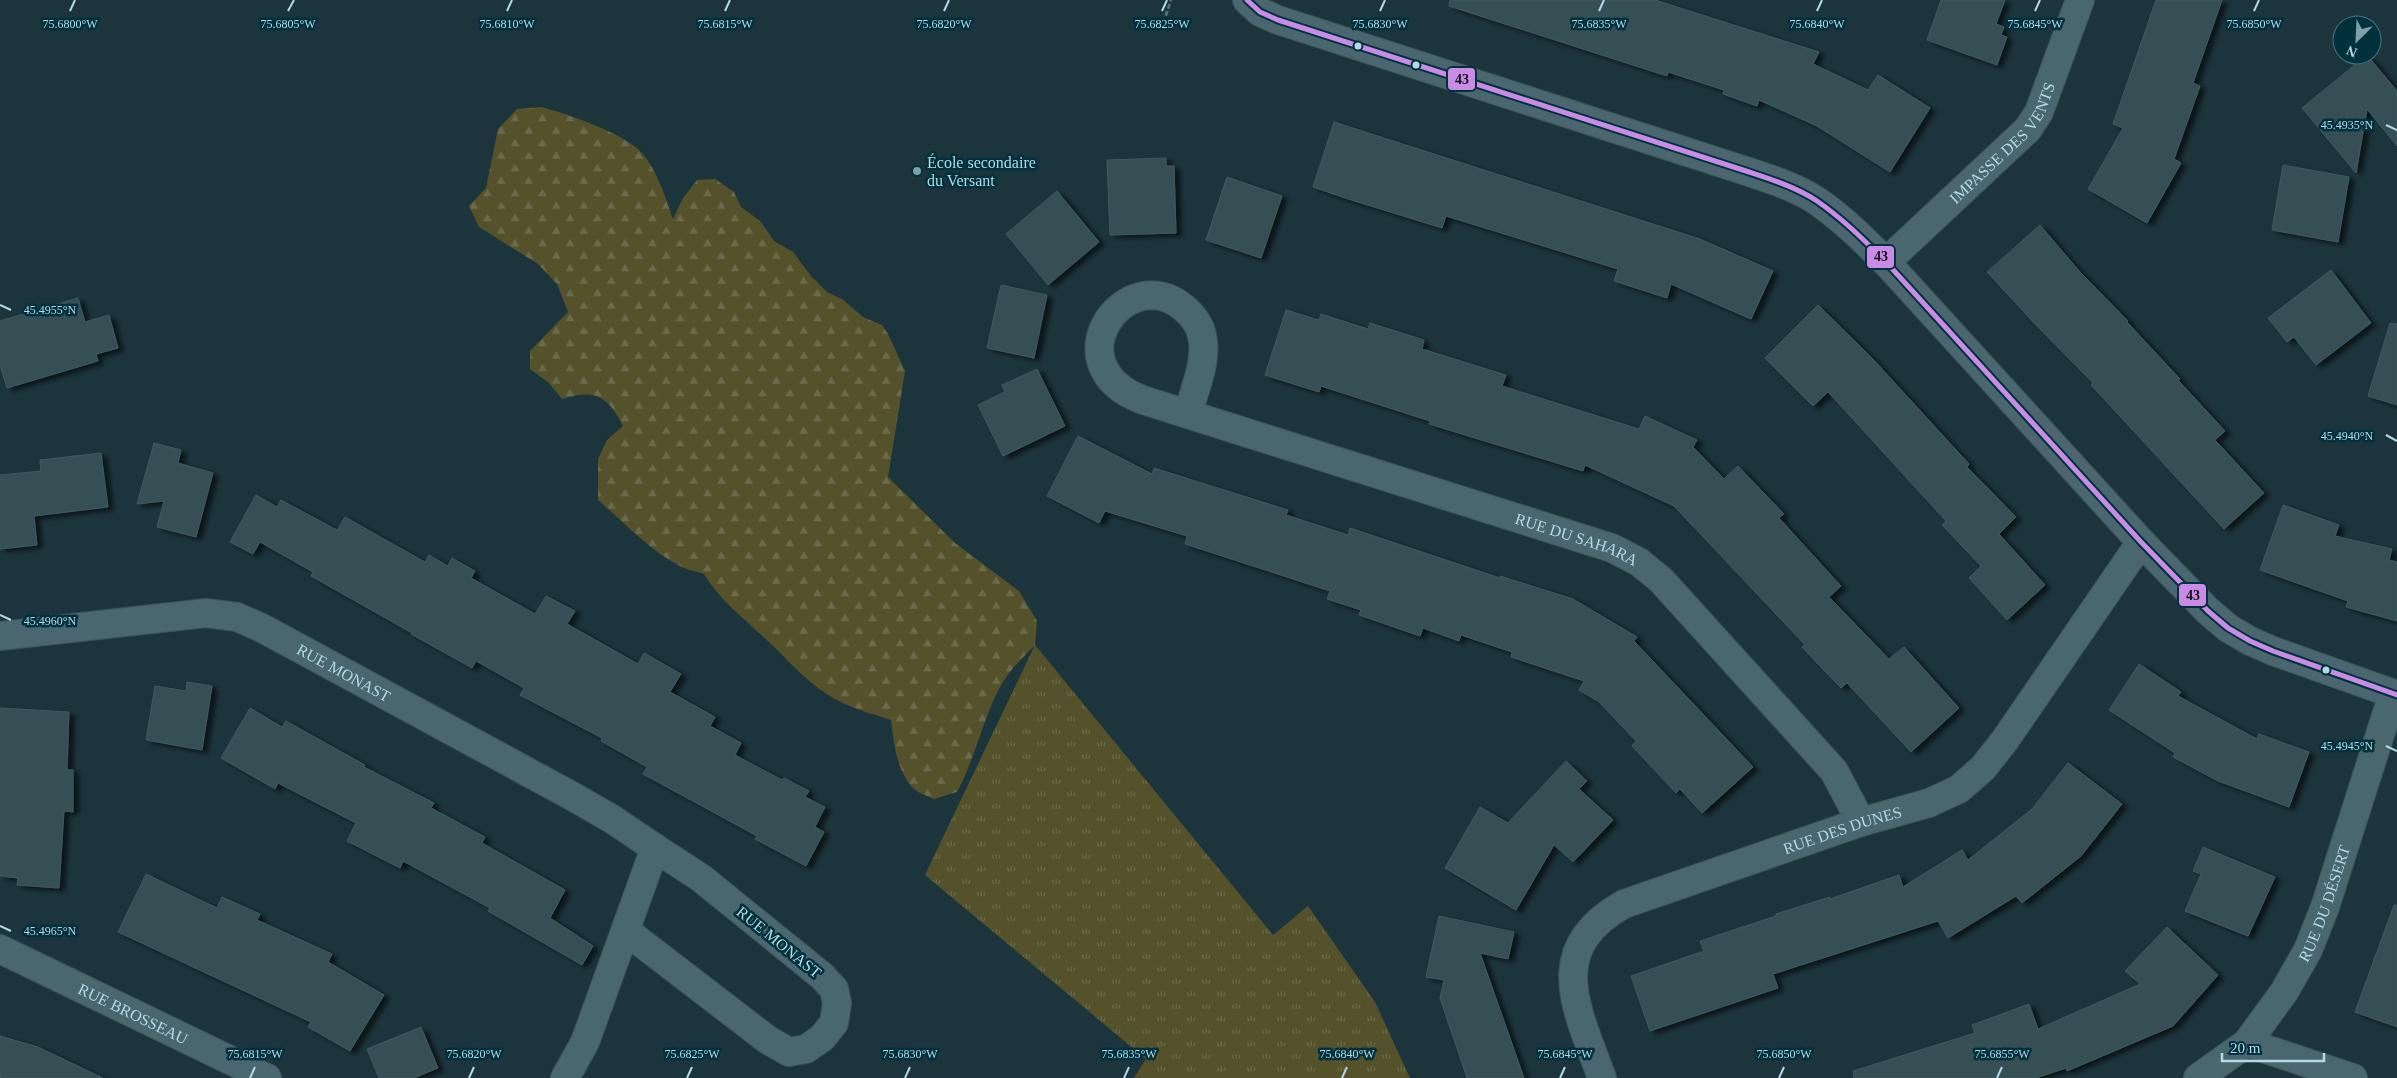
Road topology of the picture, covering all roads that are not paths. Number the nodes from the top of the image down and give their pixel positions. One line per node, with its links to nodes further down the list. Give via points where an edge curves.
1 (1247, 0): 3 (street, via 1260,12 1278,20 1788,186 1815,200 1843,221)
2 (2080, 0): 3 (street, IMPASSE DES VENTS, via 2039,112 2028,129)
3 (1886, 262): 5 (street)
4 (1188, 414): 4 (street, RUE DU SAHARA, via 1126,394 1104,371 1099,350 1101,332 1112,313 1127,302 1161,296 1177,302 1193,316 1202,336 1203,360); 8 (street, RUE DU SAHARA, via 1612,548 1639,562 1661,580 1834,771)
5 (2141, 542): 7 (street, via 2208,611 2242,637); 8 (street, RUE DES DUNES, via 1983,768 1959,789 1929,803)
6 (0, 636): 9 (street, RUE MONAST, via 206,613 237,617 588,805)
7 (2395, 694): 12 (street, RUE DU DÉSERT, via 2308,950 2284,992)
8 (1861, 822): 15 (street, RUE DES DUNES, via 1624,904 1606,914 1588,931 1578,950 1573,974 1574,1001)
9 (655, 848): 10 (street); 10 (street, RUE MONAST, via 701,878 822,976 834,989 837,1003 834,1023 822,1038 806,1049 789,1052 768,1040)
10 (626, 931): 14 (street, via 585,1042)
11 (0, 948): 13 (street, RUE BROSSEAU)
12 (2247, 1043): 16 (street, RUE DU DÉSERT); 17 (street)
13 (267, 1078)
14 (565, 1078)
15 (1602, 1078)
16 (2198, 1078)
17 (2353, 1078)

